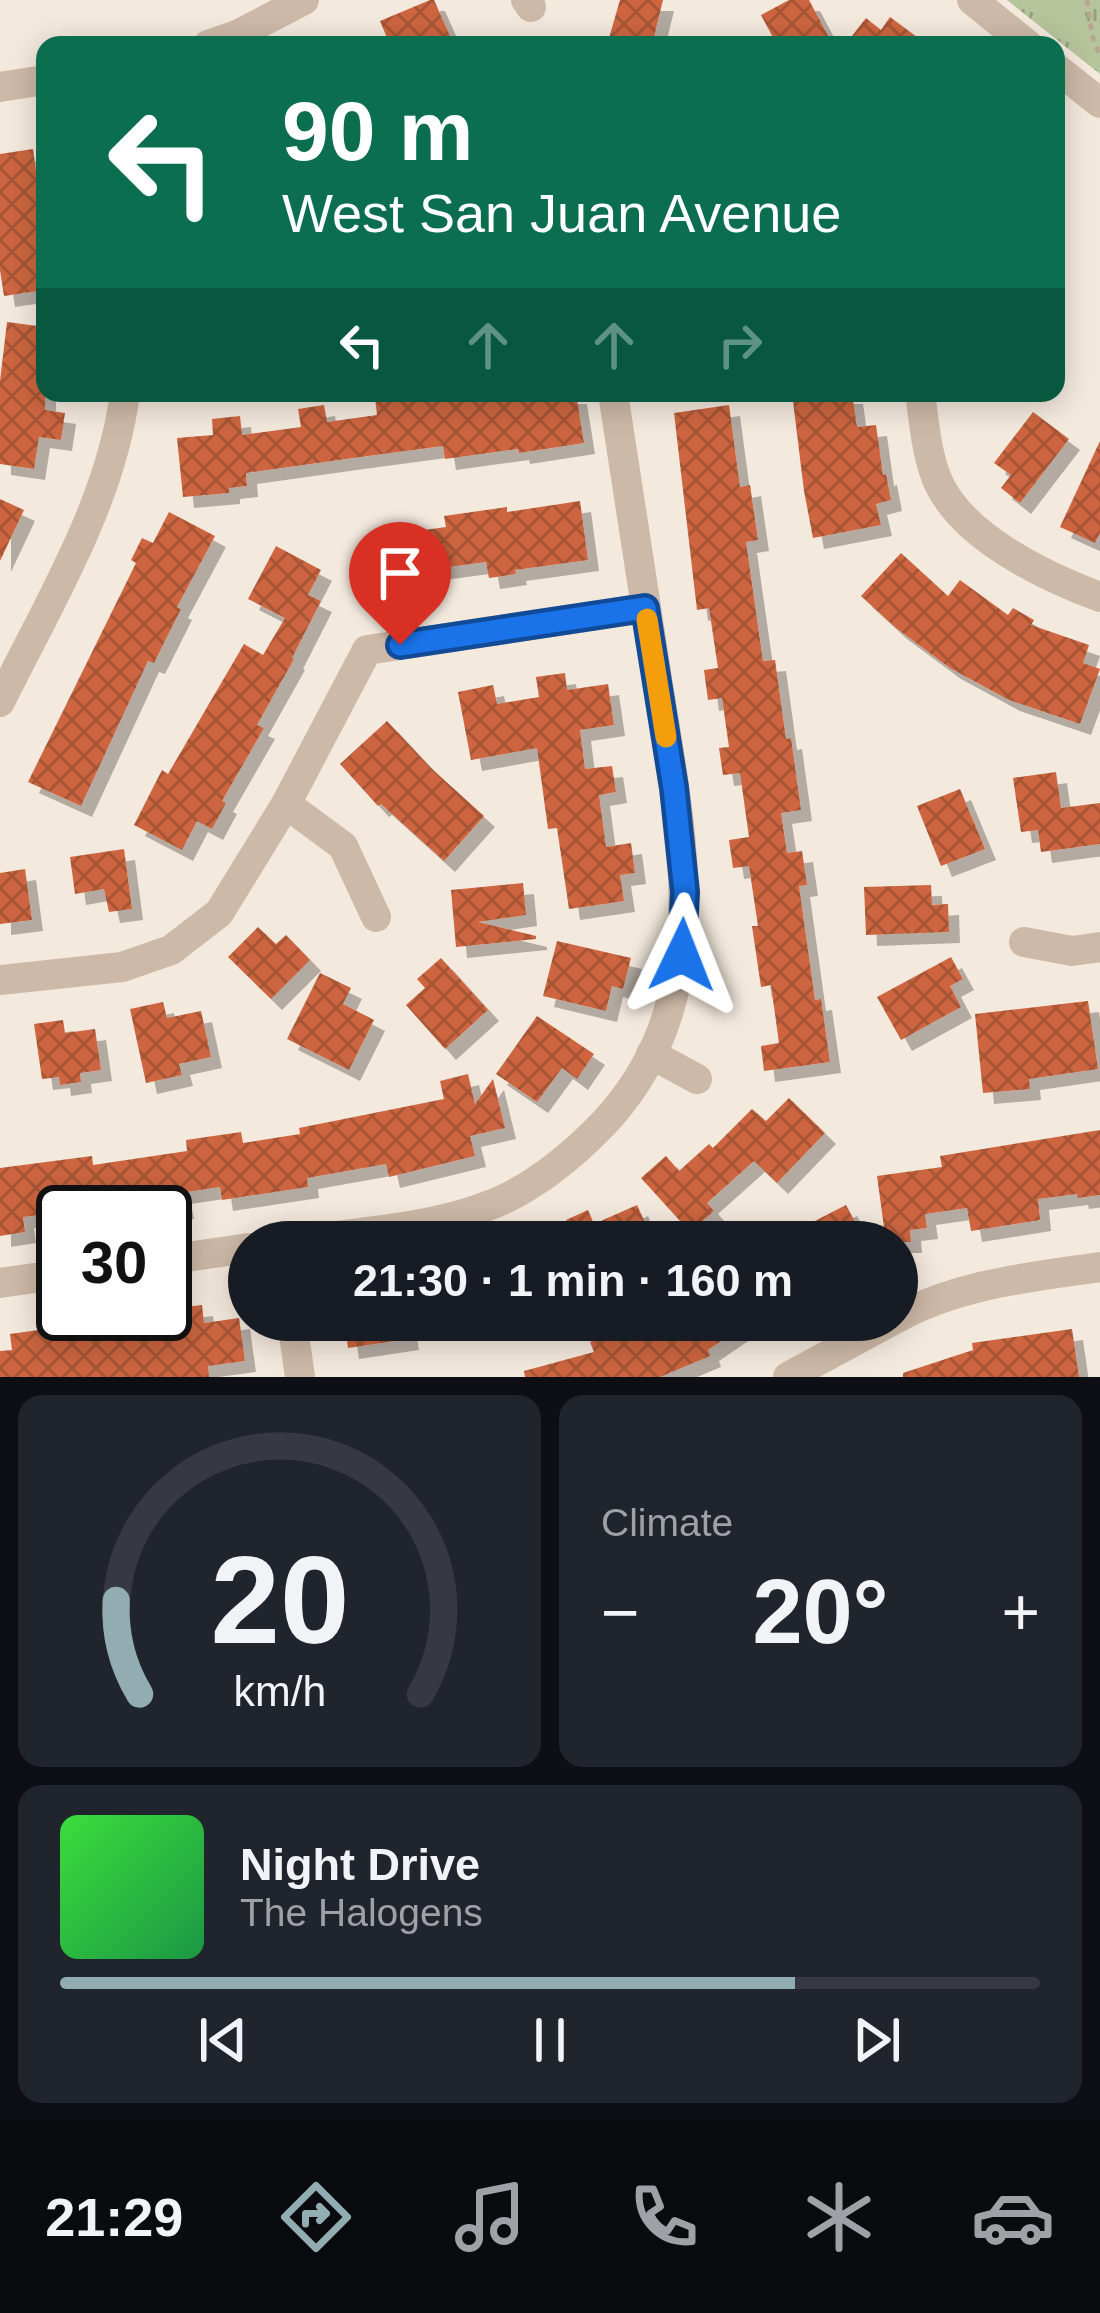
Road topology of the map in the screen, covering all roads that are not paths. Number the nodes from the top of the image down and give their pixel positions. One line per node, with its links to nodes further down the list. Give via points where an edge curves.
1 (304, 0): 4 (street)
2 (972, 0): 3 (street)
3 (991, 33)
4 (234, 36)
5 (1065, 75): 8 (street)
6 (36, 81): 7 (street)
7 (0, 87)
8 (1100, 104)
9 (124, 402): 14 (street, via 108,471)
10 (614, 402): 13 (street)
11 (921, 402): 12 (street, via 928,451 951,504 986,538)
12 (1100, 597)
13 (645, 608): 15 (street, via 367,650); 20 (street, via 685,892 671,1011)
14 (0, 702)
15 (286, 804): 16 (street, via 344,846); 19 (street, via 219,913 171,950 122,967)
16 (376, 916)
17 (1024, 942): 18 (street)
18 (1100, 947)
19 (0, 980)
20 (651, 1054): 21 (street); 22 (street, via 623,1102 543,1177 502,1200)
21 (697, 1079)
22 (433, 1221)
23 (228, 1251): 24 (street)
24 (192, 1256)
25 (1100, 1267): 28 (street, via 986,1284)
26 (36, 1278): 27 (street)
27 (0, 1283)
28 (918, 1308)
29 (295, 1341): 31 (street)
30 (854, 1341): 32 (street)
31 (300, 1377)
32 (788, 1377)

